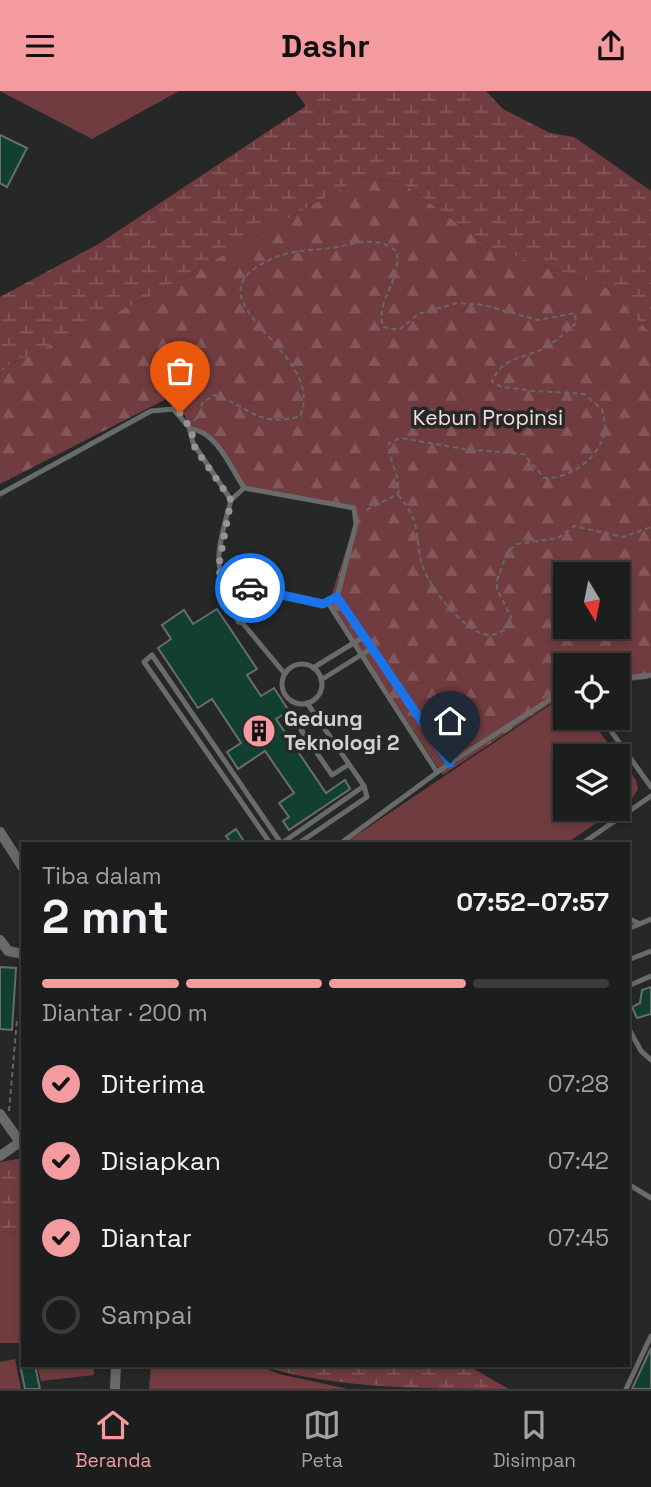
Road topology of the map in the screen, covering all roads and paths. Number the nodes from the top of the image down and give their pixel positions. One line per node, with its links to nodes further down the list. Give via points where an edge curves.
1 (190, 428): 2 (lane, via 211,438); 3 (lane, via 173,409 151,411); 4 (path, via 202,403 214,395 267,421 300,416 304,392 291,361 238,296 241,282 254,270 304,249 366,241 387,243 397,252 400,268 379,314 383,327 399,330 418,314 457,303 538,320 575,313 576,323 561,336 496,370 492,382 502,387 584,394 602,409 605,431 594,453 574,472 544,478 524,454 401,438 389,443 388,457); 5 (lane, via 193,443)
2 (244, 488): 5 (lane); 6 (lane, via 348,505)
3 (0, 494)
4 (398, 494): 6 (path); 7 (path, via 416,527 430,584 475,631 492,635 506,629 511,617 496,580 507,551 517,544 558,538 574,526 623,537)
5 (231, 500): 8 (lane, via 217,565 221,577)
6 (356, 514): 9 (lane)
7 (651, 527)
8 (230, 583): 10 (lane); 11 (street)
9 (337, 597): 10 (lane); 12 (lane)
10 (328, 603): 13 (lane)
11 (240, 620): 17 (lane)
12 (365, 636): 13 (lane); 14 (lane)
13 (355, 642): 15 (lane); 16 (lane)
14 (372, 648): 15 (lane); 33 (lane)
15 (362, 654): 21 (lane); 35 (lane)
16 (313, 668): 17 (lane, via 296,665); 21 (lane)
17 (285, 674): 24 (lane, via 282,688 287,698)
18 (651, 675): 20 (lane)
19 (167, 676): 22 (lane); 22 (lane, via 152,655 144,662); 25 (lane)
20 (630, 678)
21 (321, 680): 24 (lane, via 320,692)
22 (158, 682): 26 (lane)
23 (553, 698): 33 (lane)
24 (307, 703): 27 (lane)
25 (186, 705): 26 (lane); 29 (lane)
26 (178, 711): 30 (lane)
27 (316, 719): 34 (lane); 34 (lane, via 301,730 332,775)
28 (610, 730): 39 (lane)
29 (204, 732): 30 (lane); 31 (lane)
30 (196, 738): 32 (lane)
31 (221, 754): 32 (lane); 36 (lane)
32 (211, 759): 37 (lane)
33 (450, 763): 35 (lane)
34 (348, 765): 38 (lane)
35 (437, 772): 46 (lane)
36 (239, 780): 37 (lane); 43 (lane)
37 (229, 786): 42 (lane)
38 (364, 786): 44 (lane); 45 (lane, via 365,801)
39 (651, 787)
40 (651, 796): 47 (lane)
41 (0, 832): 48 (street)
42 (269, 842)
43 (283, 842)
44 (285, 842)
45 (301, 842)
46 (342, 842)
47 (584, 842)
48 (21, 865)
49 (630, 919): 51 (lane)
50 (651, 919): 51 (lane)
51 (640, 924): 52 (lane)
52 (630, 928)
53 (0, 940): 55 (street, via 8,951)
54 (651, 951): 56 (lane)
55 (21, 954)
56 (630, 959)
57 (651, 976): 58 (lane)
58 (630, 985)
59 (17, 1020): 62 (path, via 11,1101)
60 (630, 1031): 61 (lane, via 640,1051)
61 (651, 1060)
62 (3, 1118): 63 (street)
63 (21, 1140)
64 (21, 1142): 65 (street)
65 (0, 1156)
66 (630, 1185): 67 (lane)
67 (651, 1198)
68 (651, 1336): 71 (lane)
69 (116, 1367): 70 (street)
70 (115, 1389)
71 (626, 1389)

